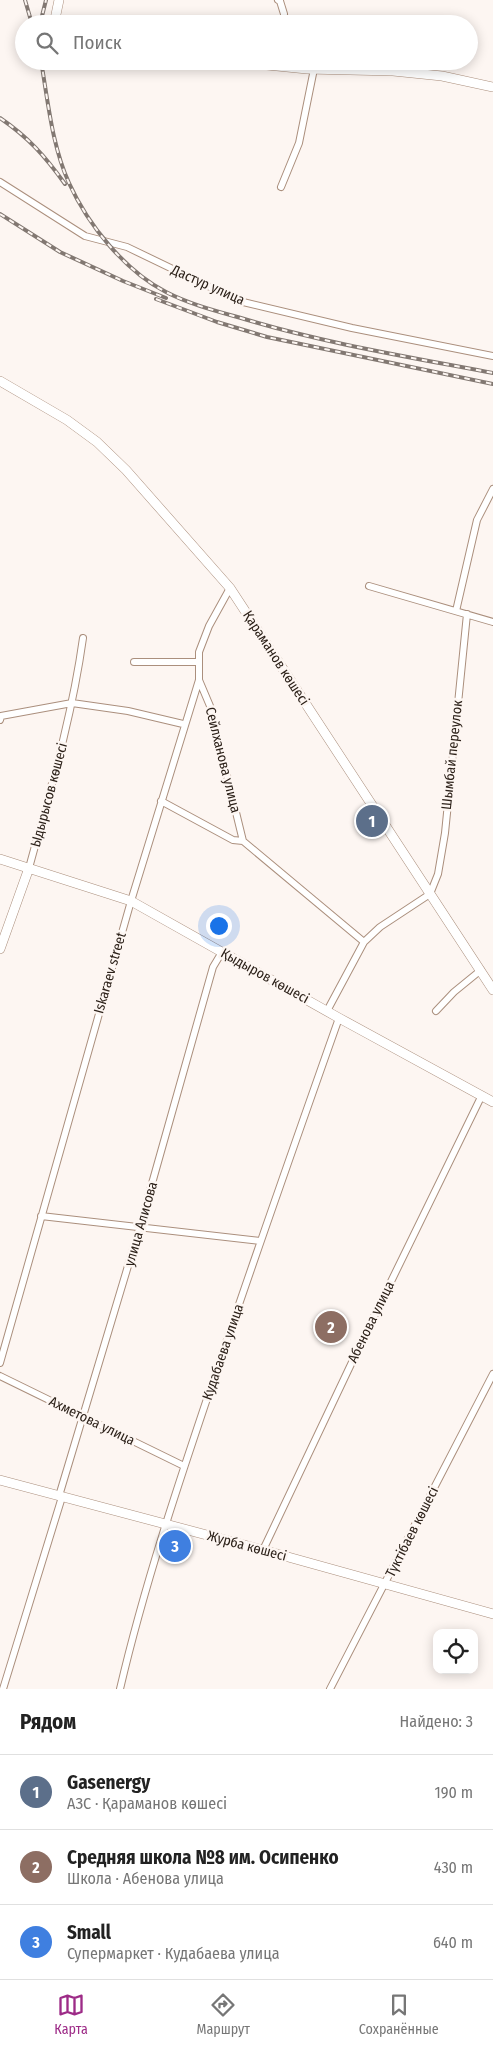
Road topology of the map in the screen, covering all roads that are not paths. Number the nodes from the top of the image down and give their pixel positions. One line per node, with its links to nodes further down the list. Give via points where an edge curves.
1 (59, 0): 4 (street)
2 (278, 0): 3 (street)
3 (284, 14)
4 (56, 15)
5 (314, 70): 9 (street, via 299,142)
6 (354, 70): 7 (street, via 442,76)
7 (493, 86)
8 (0, 182): 10 (street, Дастур улица, via 85,236 127,246 239,301)
9 (281, 187)
10 (493, 356)
11 (0, 381): 14 (street, Қараманов көшесі, via 67,420 97,442 126,470)
12 (493, 489): 15 (street, via 477,520)
13 (369, 586): 15 (street)
14 (230, 588): 20 (street, Iskaraev street, via 209,626); 29 (street, Қараманов көшесі)
15 (456, 611): 16 (street)
16 (466, 614): 17 (street); 29 (street, Шымбай переулок, via 445,833 438,874)
17 (493, 622)
18 (83, 638): 22 (street, Ыдырысов көшесі)
19 (134, 662): 20 (street)
20 (198, 662): 21 (street, Iskaraev street)
21 (198, 680): 24 (street, Iskaraev street); 26 (street, Сейлханова улица, via 210,706)
22 (72, 703): 23 (street, via 1,716); 24 (street); 28 (street, Ыдырысов көшесі)
23 (0, 720)
24 (184, 724): 25 (street, Iskaraev street)
25 (161, 801): 26 (street, Сейлханова улица, via 233,840); 30 (street, Iskaraev street)
26 (243, 841): 31 (street, Сейлханова улица)
27 (0, 859): 28 (street, Қыдыров көшесі)
28 (29, 868): 30 (street, Қыдыров көшесі); 32 (street, Ыдырысов көшесі)
29 (430, 894): 31 (street, via 380,927); 34 (street, Қараманов көшесі)
30 (131, 901): 33 (street, Қыдыров көшесі); 42 (street, Iskaraev street)
31 (364, 942): 37 (street)
32 (0, 949)
33 (222, 952): 37 (street, Қыдыров көшесі); 43 (street, улица Алисова, via 213,967)
34 (480, 970): 35 (street, Қараманов көшесі); 38 (street)
35 (490, 978): 36 (street, Қараманов көшесі)
36 (493, 990)
37 (327, 1011): 39 (street, Қыдыров көшесі)
38 (436, 1011)
39 (339, 1018): 40 (street, Қыдыров көшесі); 44 (street, Кудабаева улица)
40 (482, 1095): 41 (street, Қыдыров көшесі); 53 (street, Абенова улица)
41 (493, 1102)
42 (41, 1216): 43 (street); 45 (street, Iskaraev street)
43 (140, 1226): 44 (street); 48 (street, улица Алисова)
44 (260, 1240): 49 (street, Кудабаева улица)
45 (0, 1363)
46 (493, 1374): 54 (street, Түктібаев көшесі)
47 (0, 1376): 48 (street, Ахметова улица)
48 (84, 1416): 49 (street, Ахметова улица); 51 (street, улица Алисова)
49 (184, 1466): 52 (street, Кудабаева улица)
50 (0, 1480): 51 (street, Журба көшесі)
51 (61, 1496): 52 (street, Журба көшесі); 56 (street, улица Алисова)
52 (165, 1524): 53 (street, Журба көшесі); 57 (street, Кудабаева улица)
53 (263, 1550): 54 (street, Журба көшесі)
54 (385, 1585): 55 (street, Журба көшесі); 58 (street, Түктібаев көшесі)
55 (493, 1614)
56 (4, 1689)
57 (120, 1689)
58 (330, 1689)

